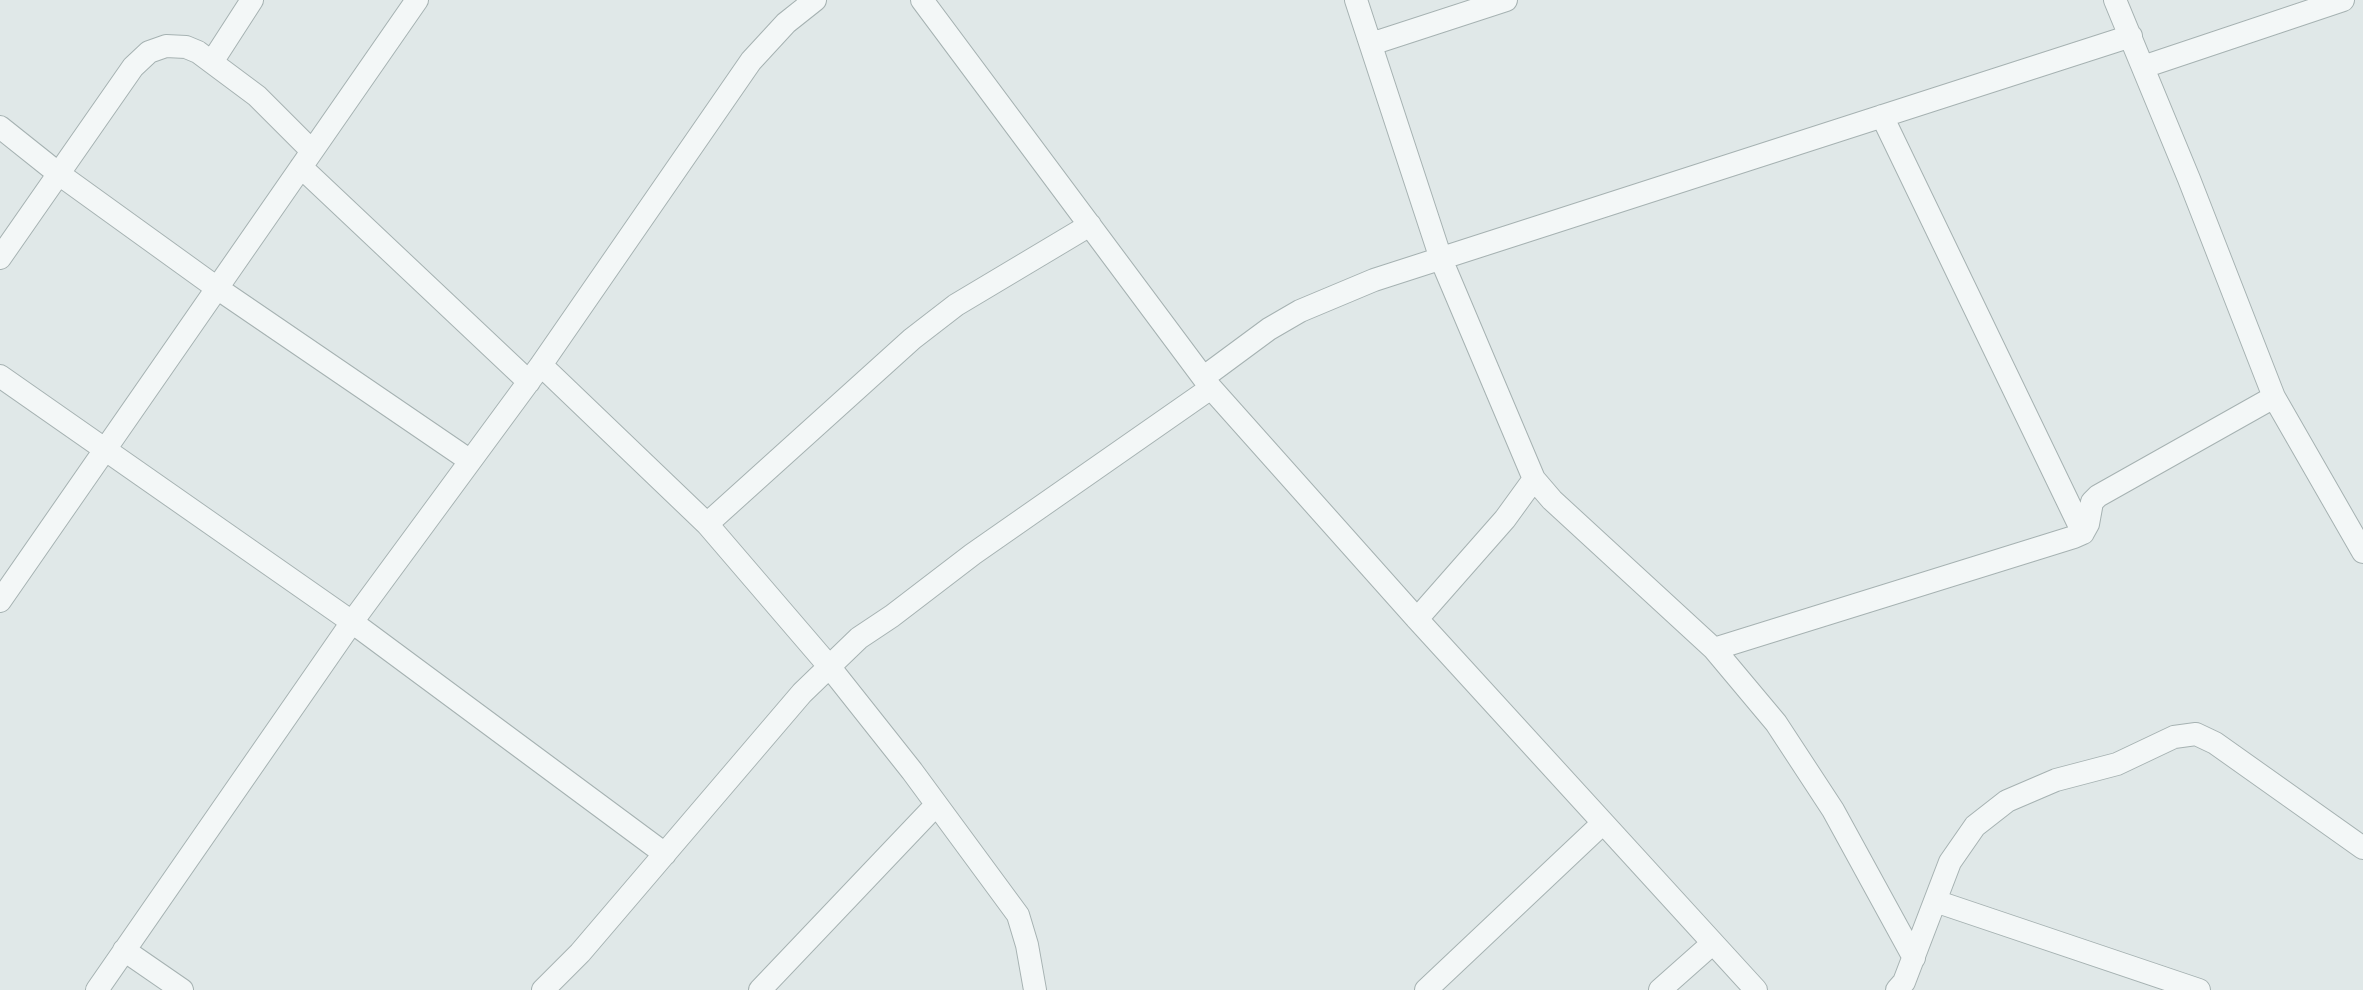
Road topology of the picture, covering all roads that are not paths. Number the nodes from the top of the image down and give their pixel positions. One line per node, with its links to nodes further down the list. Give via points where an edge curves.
1 (252, 0): 11 (street)
2 (416, 0): 15 (street)
3 (815, 0): 21 (street, via 786,23 751,61)
4 (922, 0): 17 (street)
5 (1356, 0): 10 (street)
6 (1506, 0): 10 (street)
7 (2115, 0): 9 (street)
8 (2343, 0): 12 (street)
9 (2131, 36): 12 (street); 13 (street)
10 (1371, 44): 19 (street)
11 (212, 62): 15 (street, via 257,96); 16 (street, via 186,47 166,46 149,52 133,67)
12 (2143, 67): 24 (street)
13 (1882, 116): 19 (street); 29 (street)
14 (0, 127): 16 (street)
15 (307, 159): 20 (street); 21 (street)
16 (59, 174): 18 (street); 20 (street)
17 (1090, 224): 23 (street); 28 (street, via 962,302 912,339)
18 (2, 250)
19 (1441, 259): 23 (street, via 1374,280 1300,311 1269,329); 27 (street)
20 (217, 288): 25 (street); 26 (street)
21 (535, 373): 26 (street); 28 (street)
22 (0, 376): 25 (street)
23 (1207, 382): 32 (street); 35 (street, via 892,616 858,638)
24 (2274, 397): 29 (street, via 2098,496 2092,502 2088,524); 30 (street)
25 (106, 449): 31 (street); 33 (street)
26 (469, 460): 33 (street)
27 (1534, 479): 32 (street, via 1505,519); 34 (street, via 1552,500)
28 (707, 524): 35 (street)
29 (2083, 533): 34 (street, via 2074,538)
30 (2363, 552)
31 (0, 600)
32 (1417, 619): 37 (street)
33 (352, 622): 39 (street); 42 (street)
34 (1714, 649): 43 (street, via 1776,723 1833,810)
35 (828, 665): 36 (street); 39 (street)
36 (936, 805): 47 (street); 48 (street, via 1018,915)
37 (1603, 823): 41 (street); 49 (street)
38 (2363, 848): 40 (street, via 2215,743 2196,734 2174,737 2117,764 2056,780 2007,801 1975,826 1950,862)
39 (665, 854): 46 (street, via 576,958)
40 (1935, 901): 43 (street); 53 (street)
41 (1713, 943): 50 (street); 51 (street)
42 (124, 950): 44 (street); 45 (street)
43 (1914, 958): 52 (street, via 1904,982)
44 (97, 990)
45 (182, 990)
46 (543, 990)
47 (760, 990)
48 (1035, 990)
49 (1426, 990)
50 (1660, 990)
51 (1756, 990)
52 (1897, 990)
53 (2199, 990)

